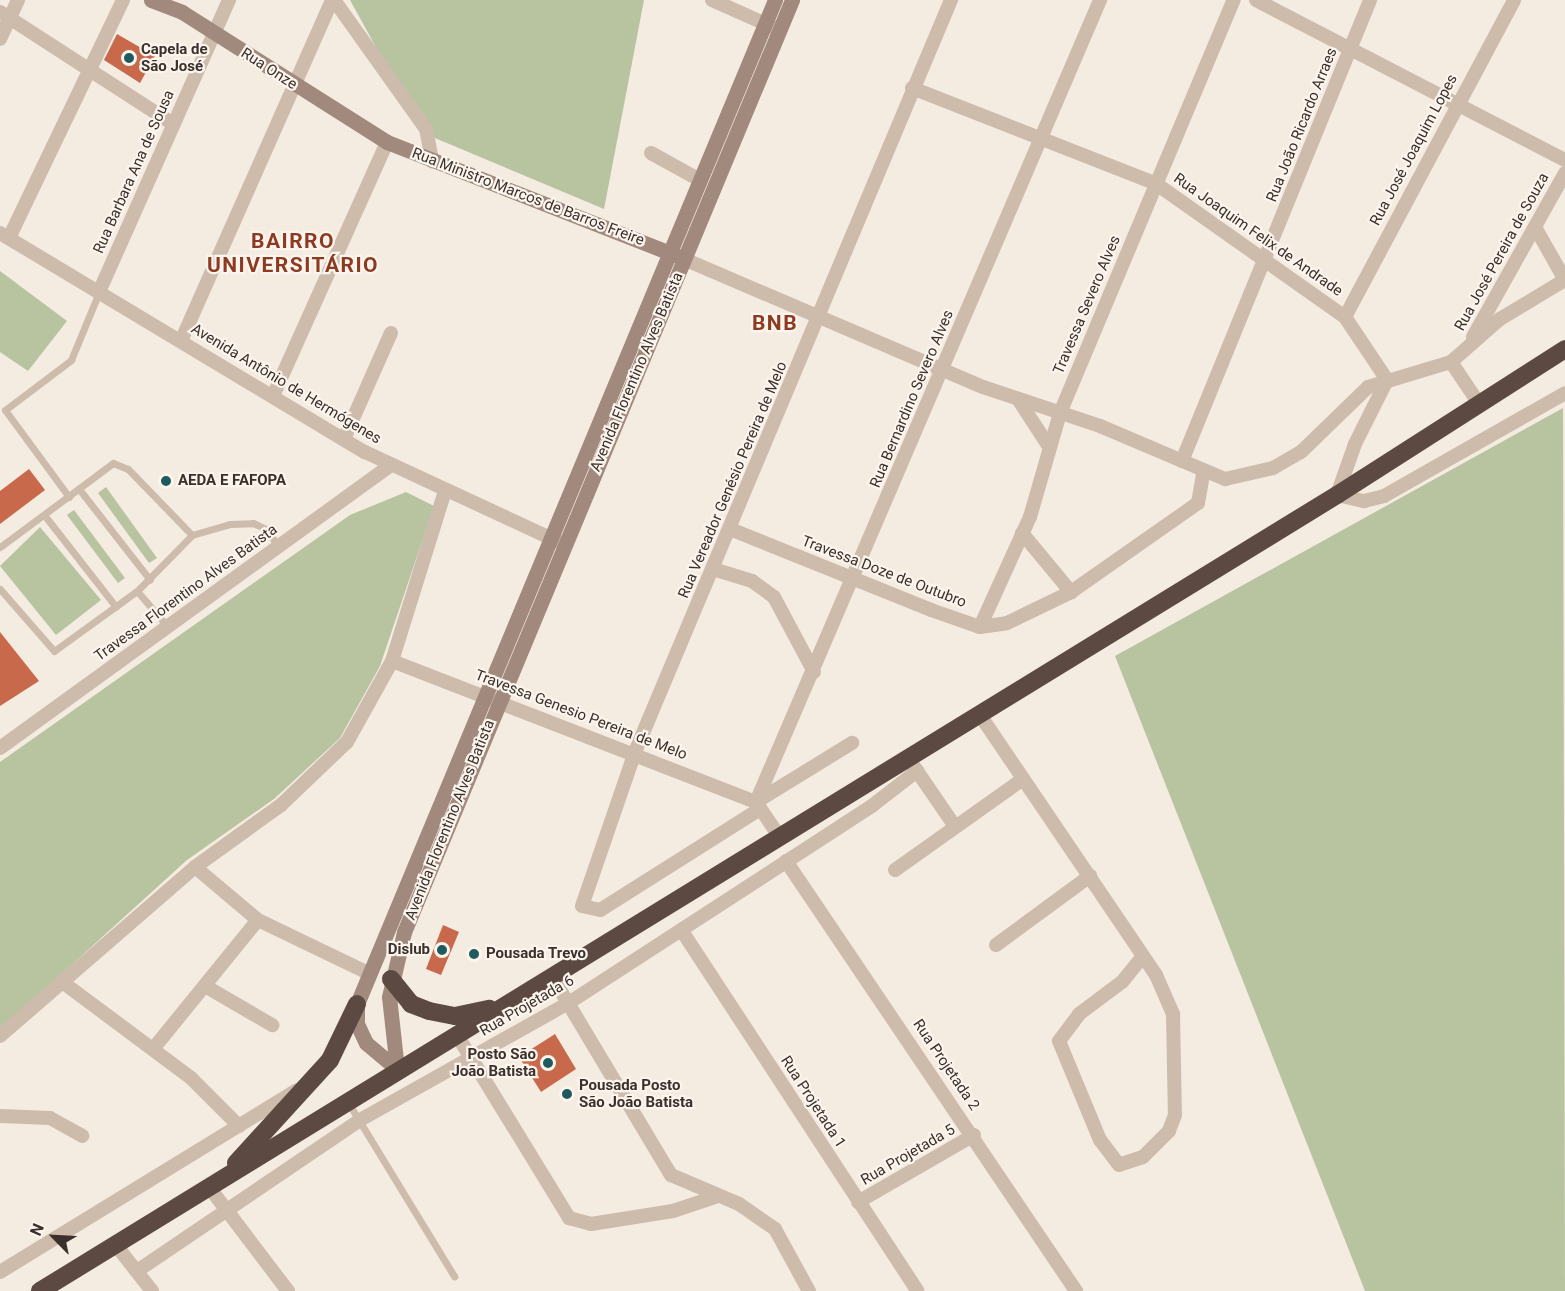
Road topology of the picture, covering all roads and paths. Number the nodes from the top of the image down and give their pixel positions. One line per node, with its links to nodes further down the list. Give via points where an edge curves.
1 (18, 0): 15 (street)
2 (123, 0): 21 (street)
3 (151, 0): 18 (main road, Rua Onze)
4 (229, 0): 18 (street, Rua Barbara Ana de Sousa)
5 (333, 0): 22 (street); 29 (street, via 426,129)
6 (712, 0): 16 (street)
7 (775, 0): 16 (main road, Avenida Florentino Alves Batista)
8 (792, 0): 17 (main road, Avenida Florentino Alves Batista)
9 (951, 0): 23 (street, Rua Vereador Genésio Pereira de Melo)
10 (1100, 0): 26 (street, Rua Bernardino Severo Alves)
11 (1234, 0): 33 (street, Travessa Severo Alves)
12 (1256, 0): 20 (street)
13 (1370, 0): 20 (street, Rua João Ricardo Arraes)
14 (1514, 0): 24 (street, Rua José Joaquim Lopes)
15 (5, 15): 19 (street); 21 (street)
16 (765, 24): 17 (street); 32 (main road, Avenida Florentino Alves Batista)
17 (780, 30): 36 (main road, Avenida Florentino Alves Batista)
18 (215, 33): 22 (main road, Rua Onze); 25 (street, Rua Barbara Ana de Sousa)
19 (0, 39)
20 (1352, 47): 24 (street); 37 (street, Rua João Ricardo Arraes)
21 (89, 71): 25 (street); 35 (street, via 59,140)
22 (296, 86): 27 (main road, Rua Onze); 42 (street)
23 (912, 88): 26 (street, Rua Joaquim Felix de Andrade); 39 (street, Rua Vereador Genésio Pereira de Melo)
24 (1459, 100): 30 (street); 40 (street, Rua José Joaquim Lopes)
25 (174, 124): 38 (street, Rua Barbara Ana de Sousa)
26 (1040, 138): 33 (street, Rua Joaquim Felix de Andrade); 46 (street, Rua Bernardino Severo Alves)
27 (387, 142): 29 (main road, Rua Ministro Marcos de Barros Freire); 49 (street)
28 (651, 153): 32 (street)
29 (432, 160): 36 (main road, Rua Ministro Marcos de Barros Freire)
30 (1565, 160)
31 (1565, 173): 34 (street, Rua José Pereira de Souza)
32 (700, 180): 36 (main road, Avenida Florentino Alves Batista)
33 (1155, 183): 37 (street, Rua Joaquim Felix de Andrade); 53 (street, Travessa Severo Alves)
34 (1535, 227): 43 (street, Rua José Pereira de Souza); 43 (street, via 1565,280 1500,318)
35 (4, 236): 38 (street, Avenida Antônio de Hermógenes)
36 (677, 256): 39 (street); 67 (main road, Avenida Florentino Alves Batista); 68 (main road, Avenida Florentino Alves Batista)
37 (1266, 258): 40 (street, Rua Joaquim Felix de Andrade); 56 (street, Rua João Ricardo Arraes)
38 (99, 292): 42 (street, Avenida Antônio de Hermógenes); 52 (lane, via 71,360)
39 (820, 314): 46 (street); 64 (street, Rua Vereador Genésio Pereira de Melo)
40 (1345, 317): 47 (street, Rua Joaquim Felix de Andrade)
41 (392, 333): 54 (street)
42 (181, 341): 49 (street, Avenida Antônio de Hermógenes)
43 (1468, 347): 45 (street)
44 (1565, 349): 51 (highway)
45 (1450, 362): 47 (street); 51 (street)
46 (942, 369): 50 (street); 72 (street, Rua Bernardino Severo Alves)
47 (1387, 380): 58 (street, via 1363,390 1301,452 1273,468 1225,479); 61 (street, via 1355,444)
48 (1565, 393): 61 (street, via 1384,495 1364,501)
49 (273, 396): 54 (street, Avenida Antônio de Hermógenes)
50 (1018, 399): 53 (street); 55 (street)
51 (1479, 402): 61 (highway)
52 (3, 412): 62 (lane)
53 (1060, 413): 55 (street, Travessa Severo Alves); 56 (street)
54 (344, 439): 57 (street, Avenida Antônio de Hermógenes)
55 (1048, 445): 65 (street, Travessa Severo Alves)
56 (1182, 461): 58 (street)
57 (391, 465): 60 (street, Avenida Antônio de Hermógenes); 70 (street, Travessa Florentino Alves Batista)
58 (1203, 474): 76 (street, via 1198,503)
59 (79, 489): 62 (lane); 66 (lane, via 108,464 122,464); 73 (lane)
60 (445, 491): 67 (street, Avenida Antônio de Hermógenes); 80 (street)
61 (1337, 495): 83 (highway)
62 (69, 497): 63 (lane)
63 (45, 516): 69 (lane); 77 (lane)
64 (730, 530): 71 (street, Rua Vereador Genésio Pereira de Melo); 72 (street, Travessa Doze de Outubro)
65 (1022, 533): 76 (street); 79 (street, Travessa Severo Alves)
66 (192, 536): 70 (lane, via 230,524 253,523 268,530); 73 (lane)
67 (550, 538): 68 (street, Avenida Antônio de Hermógenes); 82 (main road, Avenida Florentino Alves Batista)
68 (565, 545): 82 (main road, Avenida Florentino Alves Batista)
69 (0, 547)
70 (278, 547): 78 (street, Travessa Florentino Alves Batista)
71 (713, 569): 81 (street, via 729,572 774,597); 86 (street, Rua Vereador Genésio Pereira de Melo)
72 (855, 579): 79 (street, Travessa Doze de Outubro); 81 (street, Rua Bernardino Severo Alves)
73 (150, 580): 75 (lane)
74 (0, 589): 77 (lane, via 54,651)
75 (137, 591): 77 (lane); 78 (lane)
76 (1071, 592): 79 (street, via 1028,614)
77 (116, 607)
78 (168, 627): 85 (street, Travessa Florentino Alves Batista)
79 (980, 627)
80 (392, 661): 82 (street, Travessa Genesio Pereira de Melo); 93 (street, via 347,742 281,805)
81 (814, 672): 89 (street, Rua Bernardino Severo Alves)
82 (493, 699): 86 (street, Travessa Genesio Pereira de Melo); 97 (main road, Avenida Florentino Alves Batista)
83 (980, 715): 87 (highway); 88 (street)
84 (852, 744): 89 (street)
85 (0, 748)
86 (635, 752): 89 (street, Travessa Genesio Pereira de Melo); 89 (street, Rua Vereador Genésio Pereira de Melo, via 582,906 592,912)
87 (913, 764): 90 (street); 91 (highway); 92 (street, Rua Projetada 6)
88 (1023, 779): 90 (street); 95 (street)
89 (758, 806): 91 (street)
90 (954, 825): 94 (street)
91 (779, 836): 102 (highway)
92 (786, 861): 98 (street, Rua Projetada 6); 120 (street, Rua Projetada 2)
93 (195, 867): 96 (street); 104 (street)
94 (895, 870)
95 (1090, 876): 99 (street); 100 (street)
96 (258, 920): 101 (street); 105 (street)
97 (397, 928): 101 (main road, Avenida Florentino Alves Batista); 103 (main road, Avenida Florentino Alves Batista)
98 (682, 931): 107 (street, Rua Projetada 6); 124 (street, Rua Projetada 1)
99 (996, 945)
100 (1142, 957): 100 (street, via 1173,1014 1178,1098 1169,1131 1134,1163 1119,1165 1100,1140 1059,1041 1079,1014 1122,982)
101 (369, 974): 106 (main road, Avenida Florentino Alves Batista)
102 (553, 978): 107 (street); 108 (highway)
103 (391, 979): 108 (highway, via 411,1004 429,1011 455,1016); 114 (main road, Avenida Florentino Alves Batista)
104 (61, 981): 111 (street); 112 (street)
105 (205, 986): 109 (street); 112 (street)
106 (357, 1004): 114 (main road, via 357,1024 366,1043); 115 (highway, via 330,1060)
107 (567, 1004): 113 (street, Rua Projetada 6); 123 (street, via 671,1175)
108 (503, 1007): 110 (highway)
109 (272, 1025)
110 (457, 1035): 113 (street); 114 (highway)
111 (0, 1036)
112 (153, 1049): 119 (street)
113 (470, 1057): 118 (street, Rua Projetada 6); 123 (street, via 553,1195 575,1221 591,1224 674,1210)
114 (397, 1069): 116 (highway)
115 (314, 1080): 119 (street); 122 (highway)
116 (348, 1103): 118 (lane); 122 (highway)
117 (0, 1116): 121 (street, via 50,1118)
118 (360, 1120): 125 (street, Rua Projetada 6); 129 (lane)
119 (239, 1126): 128 (street)
120 (974, 1135): 124 (street, Rua Projetada 5); 135 (street, Rua Projetada 2)
121 (82, 1136)
122 (214, 1185): 125 (street); 126 (highway)
123 (718, 1196): 133 (street, via 775,1229)
124 (858, 1203): 134 (street, Rua Projetada 1)
125 (228, 1211): 127 (street, Rua Projetada 6); 132 (street)
126 (115, 1244): 127 (street); 130 (highway)
127 (137, 1271): 131 (street)
128 (0, 1272)
129 (454, 1276)
130 (40, 1291)
131 (152, 1291)
132 (288, 1291)
133 (809, 1291)
134 (918, 1291)
135 (1076, 1291)

